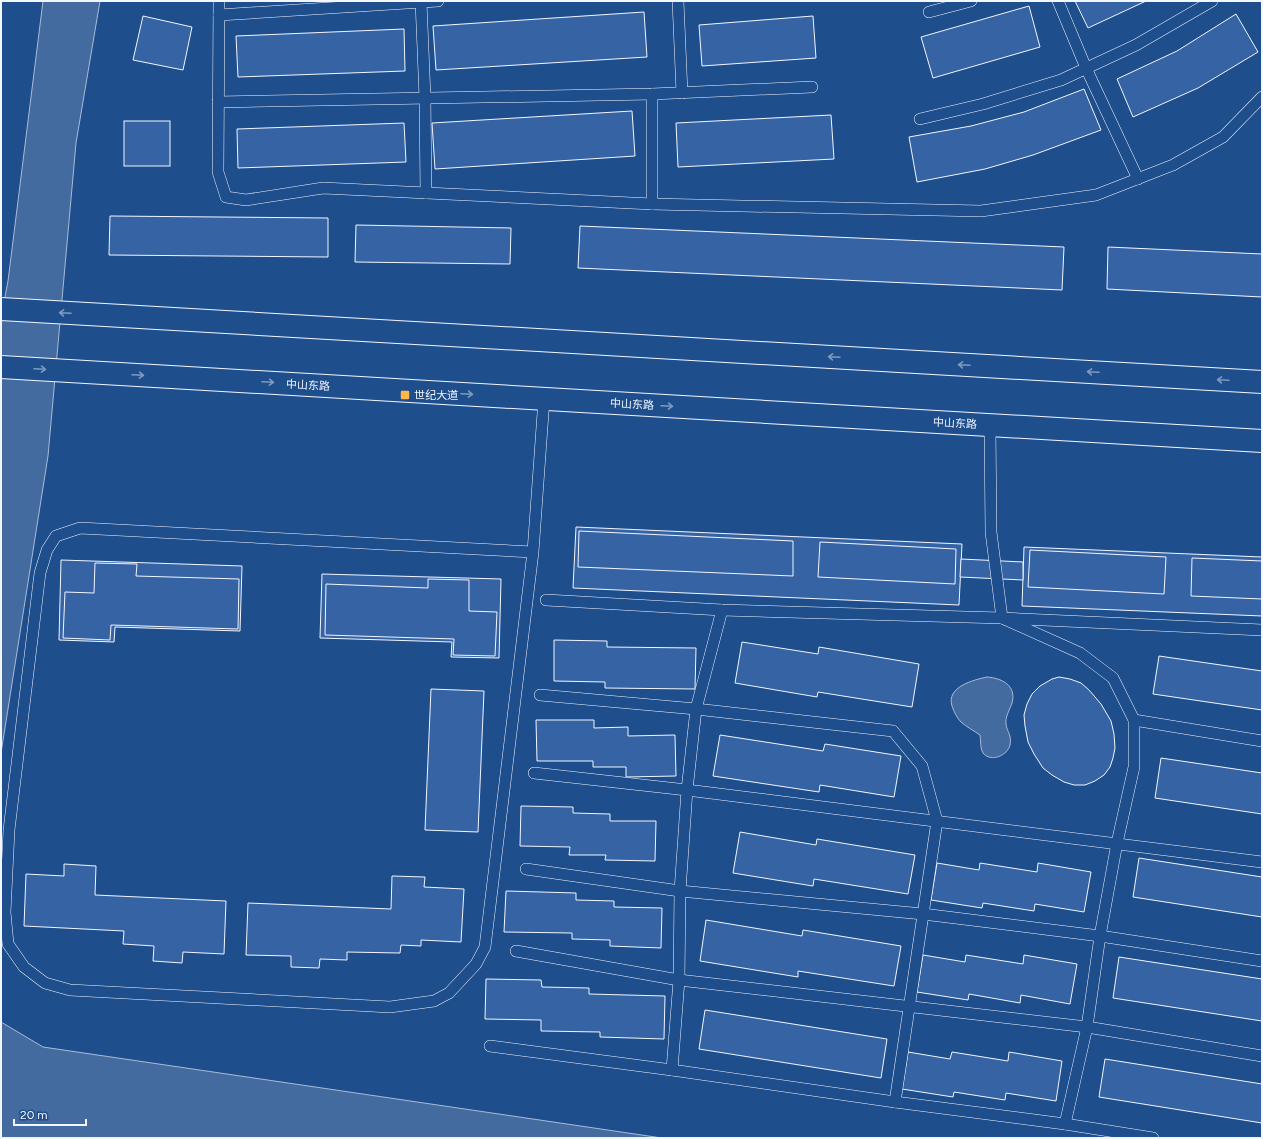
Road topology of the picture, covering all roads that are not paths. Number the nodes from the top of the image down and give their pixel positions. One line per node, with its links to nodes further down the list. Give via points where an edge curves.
1 (219, 1): 9 (lane)
2 (438, 1): 7 (lane)
3 (678, 1): 12 (lane)
4 (971, 1): 8 (lane)
5 (1058, 1): 10 (lane)
6 (1212, 1): 10 (lane, via 1136,45)
7 (421, 2): 9 (lane); 15 (lane)
8 (929, 12)
9 (218, 15): 16 (lane)
10 (1086, 68): 17 (lane, via 1061,80 983,104); 18 (lane)
11 (812, 87): 12 (lane)
12 (682, 93): 13 (lane)
13 (652, 94): 15 (lane); 20 (lane)
14 (1262, 97): 18 (lane, via 1223,137 1173,165)
15 (425, 98): 16 (lane); 19 (lane)
16 (218, 102): 19 (lane, via 218,172 226,197 246,200 324,188)
17 (920, 119)
18 (1138, 179): 20 (lane, via 1096,195 982,211)
19 (426, 192): 20 (lane)
20 (652, 204)
21 (1, 309): 23 (main road, one-way to 21)
22 (1, 367): 24 (main road, 中山东路, one-way to 24)
23 (1262, 382)
24 (544, 399): 25 (main road, 中山东路, one-way to 25); 27 (lane)
25 (990, 425): 26 (main road, 中山东路); 30 (lane, via 991,532)
26 (1262, 442)
27 (533, 552): 27 (lane, via 80,528 56,536 47,550 40,573 9,830 5,912 8,944 24,967 45,983 70,990 390,1006 434,1001 449,993 476,964 485,947)
28 (546, 600): 29 (lane)
29 (722, 610): 30 (lane); 33 (lane)
30 (1002, 618): 31 (lane); 34 (lane, via 1080,653 1113,678)
31 (1262, 630)
32 (540, 695): 33 (lane)
33 (696, 709): 37 (lane); 38 (lane, via 893,731 922,766)
34 (1134, 720): 35 (lane); 39 (lane, via 1134,767)
35 (1262, 741)
36 (534, 773): 37 (lane)
37 (687, 790): 38 (lane); 42 (lane)
38 (937, 821): 39 (lane); 43 (lane)
39 (1117, 843): 40 (lane); 44 (lane)
40 (1262, 862)
41 (526, 869): 42 (lane)
42 (680, 891): 43 (lane); 47 (lane)
43 (922, 914): 44 (lane); 48 (lane)
44 (1100, 936): 46 (lane); 49 (lane)
45 (516, 951): 47 (lane)
46 (1262, 961)
47 (679, 980): 48 (lane); 52 (lane)
48 (909, 1006): 49 (lane); 53 (lane)
49 (1087, 1027): 51 (lane); 54 (lane)
50 (490, 1046): 52 (lane)
51 (1262, 1056)
52 (672, 1070): 53 (lane)
53 (895, 1102): 54 (lane)
54 (1065, 1124): 55 (lane)
55 (1153, 1138)

